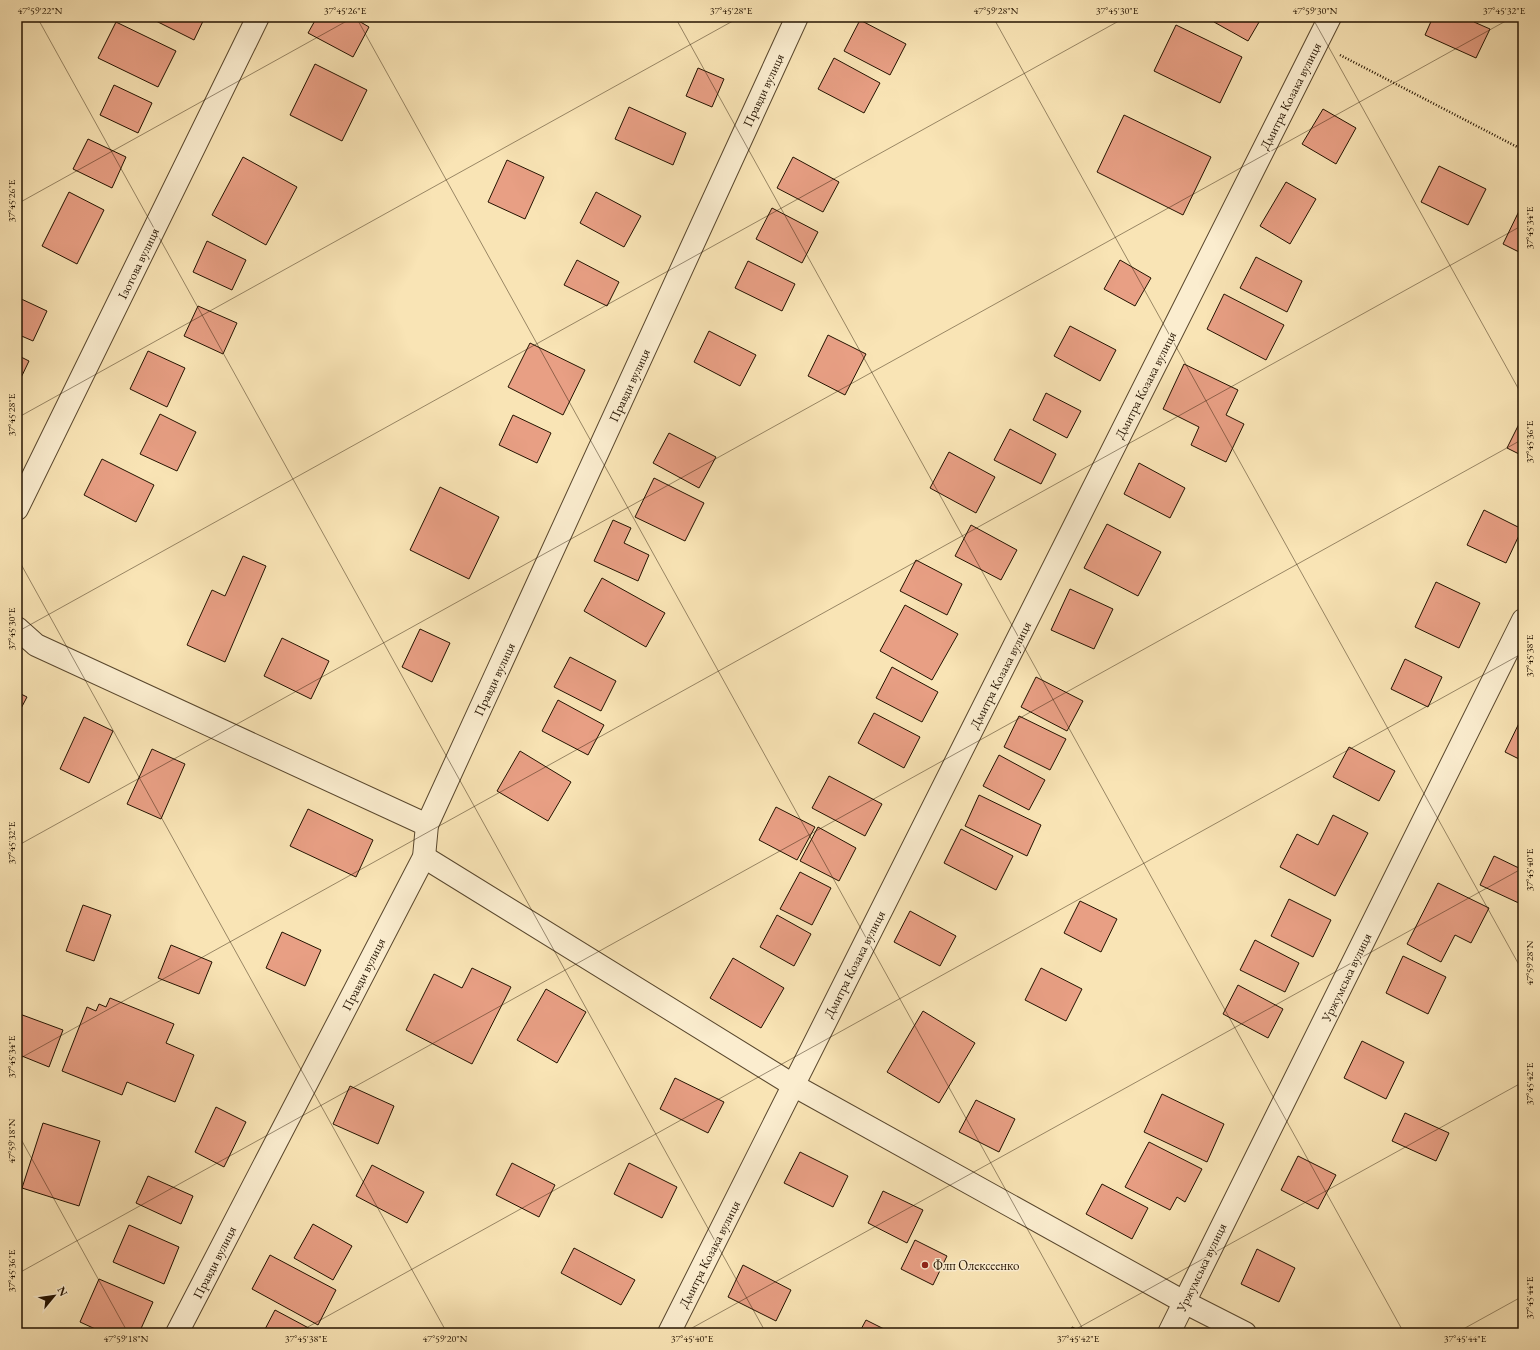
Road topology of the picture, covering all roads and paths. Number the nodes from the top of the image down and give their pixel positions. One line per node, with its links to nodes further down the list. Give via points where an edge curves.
1 (258, 17): 6 (street, Ізотова вулиця)
2 (797, 17): 9 (street, Правди вулиця)
3 (1330, 17): 4 (street, Дмитра Козака вулиця)
4 (1317, 43): 5 (path); 11 (street, Дмитра Козака вулиця)
5 (1523, 150)
6 (17, 508)
7 (1523, 620): 12 (street, Уржумська вулиця)
8 (17, 628): 9 (street, via 36,645)
9 (427, 825): 10 (street, Правди вулиця)
10 (424, 857): 11 (street); 13 (street, Правди вулиця)
11 (794, 1085): 12 (street); 14 (street, Дмитра Козака вулиця)
12 (1184, 1302): 15 (street, Уржумська вулиця); 16 (street)
13 (178, 1333)
14 (669, 1333)
15 (1169, 1333)
16 (1245, 1333)

